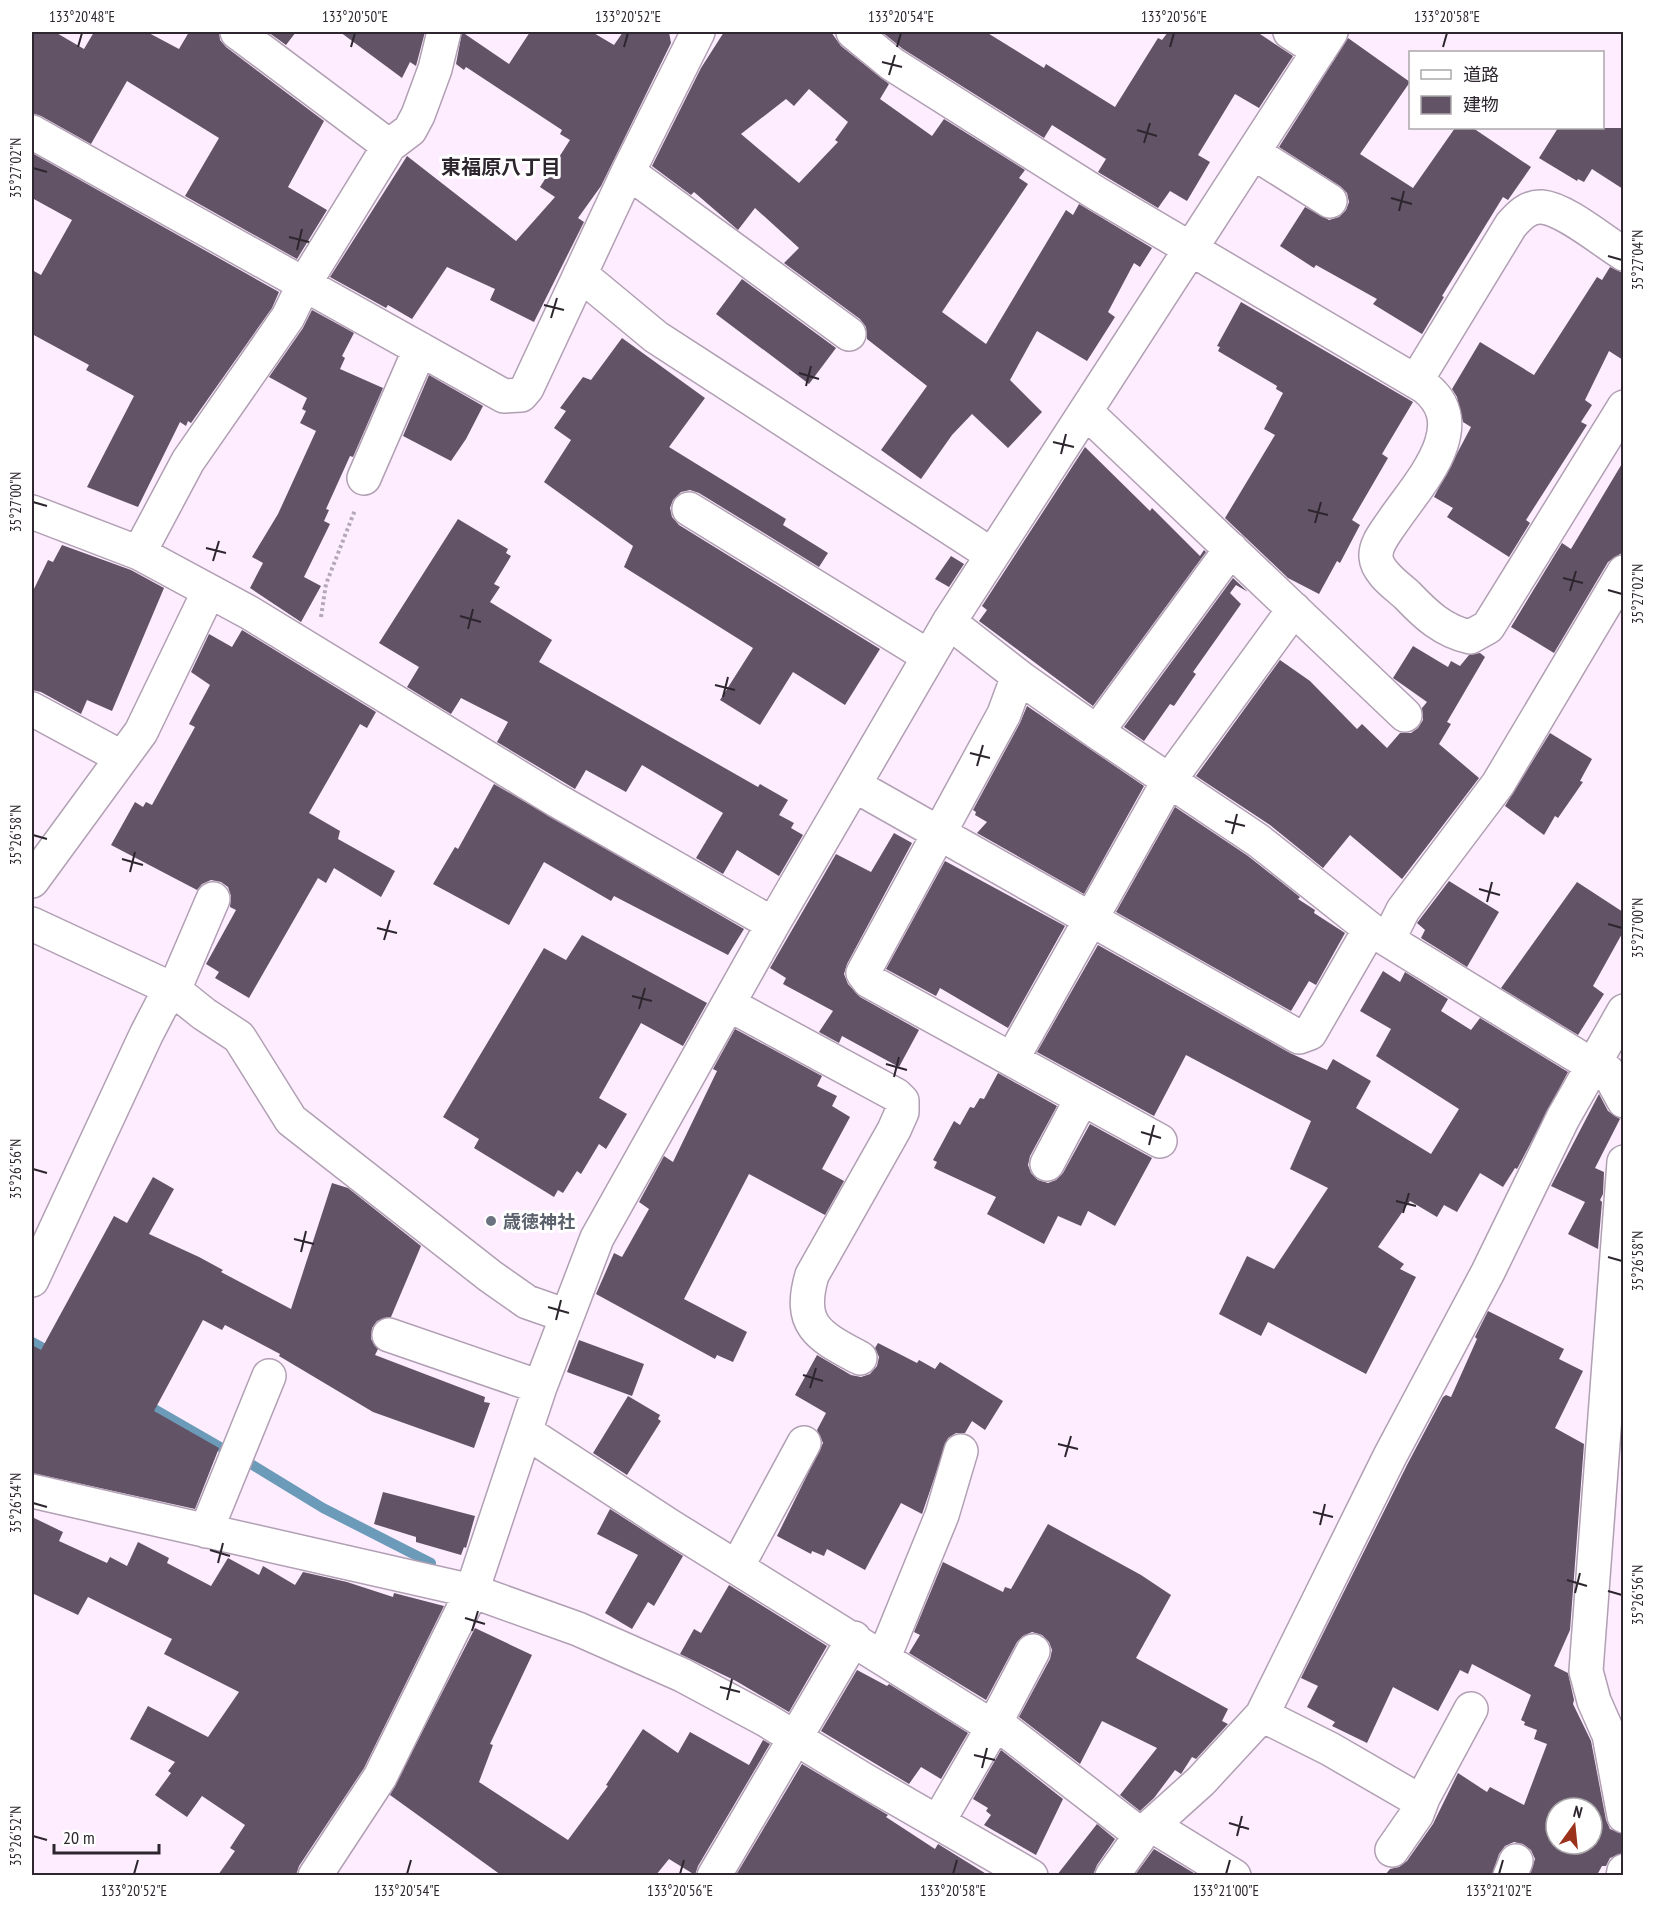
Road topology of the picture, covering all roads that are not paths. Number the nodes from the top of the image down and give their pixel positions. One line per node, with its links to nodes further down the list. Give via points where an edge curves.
1 (237, 32): 8 (street)
2 (444, 32): 8 (street, via 418,116 410,130)
3 (853, 32): 12 (street, via 892,64)
4 (1290, 32): 6 (street)
5 (691, 35): 10 (street)
6 (1325, 41): 9 (street)
7 (32, 132): 15 (street)
8 (388, 146): 15 (street)
9 (1254, 153): 11 (street); 12 (street)
10 (628, 172): 14 (street); 16 (street)
11 (1330, 201)
12 (1191, 249): 18 (street); 20 (street)
13 (1623, 254): 18 (street, via 1557,212 1542,207 1530,209 1511,225)
14 (580, 274): 17 (street, via 521,395 504,396); 26 (street, via 656,337)
15 (304, 284): 17 (street); 25 (street, via 288,317 188,461)
16 (849, 334)
17 (420, 349): 21 (street)
18 (1416, 381): 19 (street, via 1437,396 1444,408 1447,428 1439,452 1382,538 1376,556 1380,568 1425,614 1445,629 1470,637 1488,627)
19 (1623, 407)
20 (1086, 412): 24 (street); 26 (street)
21 (364, 478)
22 (689, 509): 31 (street)
23 (32, 512): 25 (street)
24 (1231, 549): 29 (street); 35 (street)
25 (139, 553): 28 (street)
26 (992, 555): 30 (street)
27 (1623, 572): 45 (street, via 1498,784 1402,910)
28 (209, 591): 36 (street, via 141,732); 44 (street, via 556,800)
29 (1294, 609): 34 (street); 37 (street)
30 (949, 622): 31 (street); 32 (street)
31 (928, 656): 38 (street)
32 (1018, 676): 35 (street); 39 (street, via 1004,714)
33 (32, 709): 36 (street)
34 (1405, 715)
35 (1097, 732): 37 (street)
36 (121, 756): 40 (street)
37 (1168, 782): 42 (street); 45 (street, via 1259,841)
38 (854, 785): 39 (street); 44 (street)
39 (938, 834): 42 (street); 49 (street, via 863,973 869,981)
40 (32, 880)
41 (213, 899): 46 (street)
42 (1090, 918): 45 (street, via 1287,1031 1305,1037); 49 (street)
43 (32, 924): 46 (street)
44 (773, 924): 47 (street)
45 (1379, 934): 50 (street)
46 (174, 990): 56 (street, via 146,1035); 57 (street, via 239,1037 291,1120 490,1276 527,1302)
47 (728, 1004): 57 (street, via 597,1238); 59 (street, via 902,1101 894,1130 812,1275 807,1293 806,1312 812,1326 827,1340)
48 (1623, 1011): 50 (street)
49 (1012, 1059): 51 (street)
50 (1593, 1062): 52 (street, via 1608,1072); 73 (street)
51 (1082, 1098): 53 (street); 55 (street)
52 (1623, 1101)
53 (1160, 1141)
54 (1623, 1162): 77 (street, via 1586,1671 1609,1735)
55 (1047, 1164)
56 (32, 1280)
57 (567, 1316): 61 (street)
58 (389, 1335): 61 (street)
59 (860, 1358)
60 (269, 1376): 66 (street)
61 (540, 1387): 62 (street)
62 (526, 1432): 67 (street); 68 (street)
63 (804, 1443): 67 (street)
64 (961, 1451): 71 (street, via 942,1515)
65 (32, 1491): 66 (street)
66 (206, 1531): 68 (street)
67 (737, 1567): 69 (street)
68 (472, 1591): 75 (street, via 630,1651 724,1697); 82 (street, via 380,1777)
69 (854, 1638): 71 (street); 75 (street)
70 (1033, 1651): 74 (street)
71 (884, 1657): 74 (street)
72 (1471, 1709): 76 (street)
73 (1262, 1714): 76 (street, via 1412,1798); 79 (street, via 1201,1781)
74 (993, 1727): 78 (street); 79 (street, via 1004,1729)
75 (795, 1738): 78 (street); 83 (street)
76 (1423, 1798): 80 (street, via 1417,1814)
77 (1623, 1816)
78 (938, 1822): 84 (street)
79 (1147, 1830): 85 (street); 86 (street)
80 (1392, 1850)
81 (1623, 1871): 87 (street)
82 (315, 1875)
83 (714, 1875)
84 (1031, 1875)
85 (1112, 1875)
86 (1234, 1875)
87 (1623, 1875)

